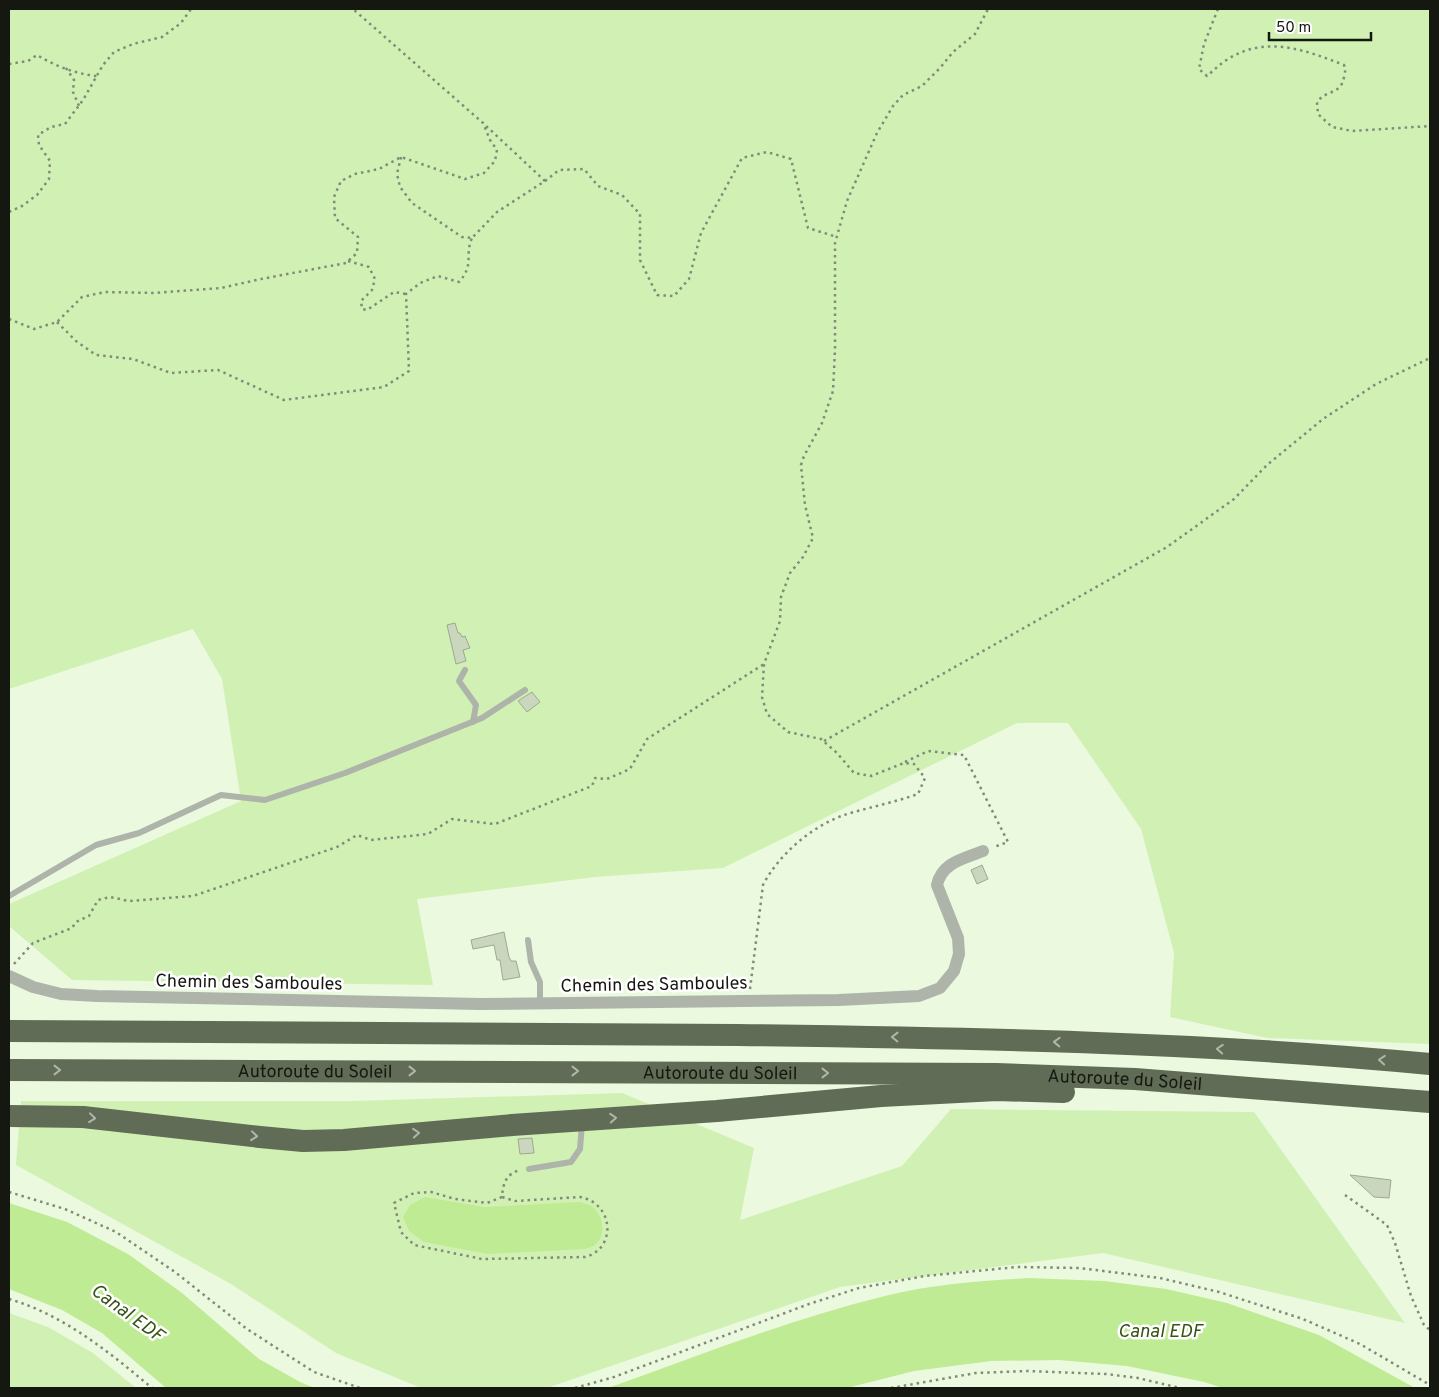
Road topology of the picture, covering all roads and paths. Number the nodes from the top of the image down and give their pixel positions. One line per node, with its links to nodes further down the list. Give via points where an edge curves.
1 (191, 9): 7 (path, via 181,23 162,36 114,52)
2 (353, 9): 9 (path)
3 (988, 9): 14 (path, via 974,34 922,86 903,95 894,106 861,168)
4 (1218, 9): 10 (path, via 1204,44 1199,68 1207,76 1228,59 1251,48 1270,45 1309,51 1344,65 1346,69 1343,84 1316,102 1318,114 1332,127 1352,131)
5 (9, 64): 6 (path, via 28,61 37,55)
6 (66, 68): 7 (path, via 79,75); 8 (path, via 74,80 73,92)
7 (97, 76): 8 (path)
8 (79, 106): 13 (path, via 66,124 51,127 38,135 39,145 50,161 49,179 37,195)
9 (483, 123): 11 (path, via 497,150 496,161 484,173 465,179); 12 (path)
10 (1430, 126)
11 (401, 157): 15 (path, via 400,187 412,203 462,237); 16 (path, via 379,169 341,181 334,197 335,218 358,237 357,253)
12 (545, 180): 14 (path, via 559,170 584,169 598,186 622,195 640,214 640,260 657,295 674,296 690,279 701,233 742,158 767,152 791,159 808,228); 15 (path, via 497,212)
13 (9, 212)
14 (837, 237): 21 (path, via 833,391 822,423 801,465 805,505 814,538 790,573 781,597 780,620)
15 (472, 238): 17 (path, via 467,273 459,282 438,276 420,283)
16 (348, 261): 17 (path, via 369,267 376,279 372,290 361,301 362,309 367,310 394,292); 19 (path, via 221,288 154,293 105,292 82,297)
17 (406, 294): 19 (path, via 409,371 384,387 284,400 218,370 171,373 133,359 96,355)
18 (9, 319): 19 (path, via 34,329)
19 (57, 322)
20 (1430, 358): 25 (path, via 1376,384 1324,419 1267,465 1234,499 1167,547)
21 (764, 664): 25 (path, via 762,697 767,714 788,732); 30 (path, via 647,739 630,769 608,779 595,778 592,786 495,824 452,819 428,834 371,840 357,835 337,847 193,896 98,900 89,916 76,922 72,928 33,943)
22 (465, 670): 24 (lane, via 459,681 476,705)
23 (525, 690): 24 (lane)
24 (473, 722): 28 (lane, via 345,773 265,800 221,794 139,833 96,845)
25 (824, 741): 26 (path, via 854,774 871,776)
26 (904, 763): 27 (path, via 928,751 964,755 1008,842); 32 (path, via 914,764 925,778 918,794 845,814 822,826 801,840 770,872 763,885)
27 (983, 850): 32 (street, Chemin des Samboules, via 947,866 939,878 937,885 958,938 959,954 954,971 940,988 919,996)
28 (9, 896)
29 (528, 940): 33 (lane, via 531,962 540,982)
30 (9, 971)
31 (9, 976): 33 (street, Chemin des Samboules, via 33,987 61,994 97,996)
32 (748, 1000): 33 (street, Chemin des Samboules)
33 (540, 1004)
34 (9, 1031): 35 (highway, Autoroute du Soleil, one-way to 34, via 1187,1046 979,1038)
35 (1430, 1064)
36 (9, 1070): 37 (highway, Autoroute du Soleil, one-way to 37, via 996,1074)
37 (1135, 1080): 38 (highway, Autoroute du Soleil); 40 (highway, one-way to 37, via 997,1090 1116,1093)
38 (1430, 1102)
39 (9, 1116): 40 (highway, one-way to 40, via 83,1117 303,1141)
40 (583, 1120): 41 (lane, via 580,1149 571,1162)
41 (529, 1169): 44 (path, via 517,1170 507,1176)
42 (9, 1192): 49 (path, via 65,1209 116,1232 175,1272 247,1329 314,1372)
43 (1345, 1195): 46 (path, via 1387,1225 1411,1296 1424,1325)
44 (502, 1197): 44 (path, via 515,1201 591,1199 606,1218 604,1242 595,1254 585,1257 482,1259 414,1245 401,1232 394,1203 414,1192 431,1192 487,1203)
45 (9, 1299): 48 (path, via 62,1322 89,1338)
46 (1430, 1330)
47 (1430, 1385): 50 (path, via 1360,1344 1303,1319 1218,1292 1160,1278 1079,1268 1017,1267 925,1276 859,1288 614,1377)
48 (152, 1388)
49 (360, 1388)
50 (575, 1388)
51 (891, 1388): 52 (path, via 976,1373 1026,1371 1114,1375)
52 (1180, 1388)

